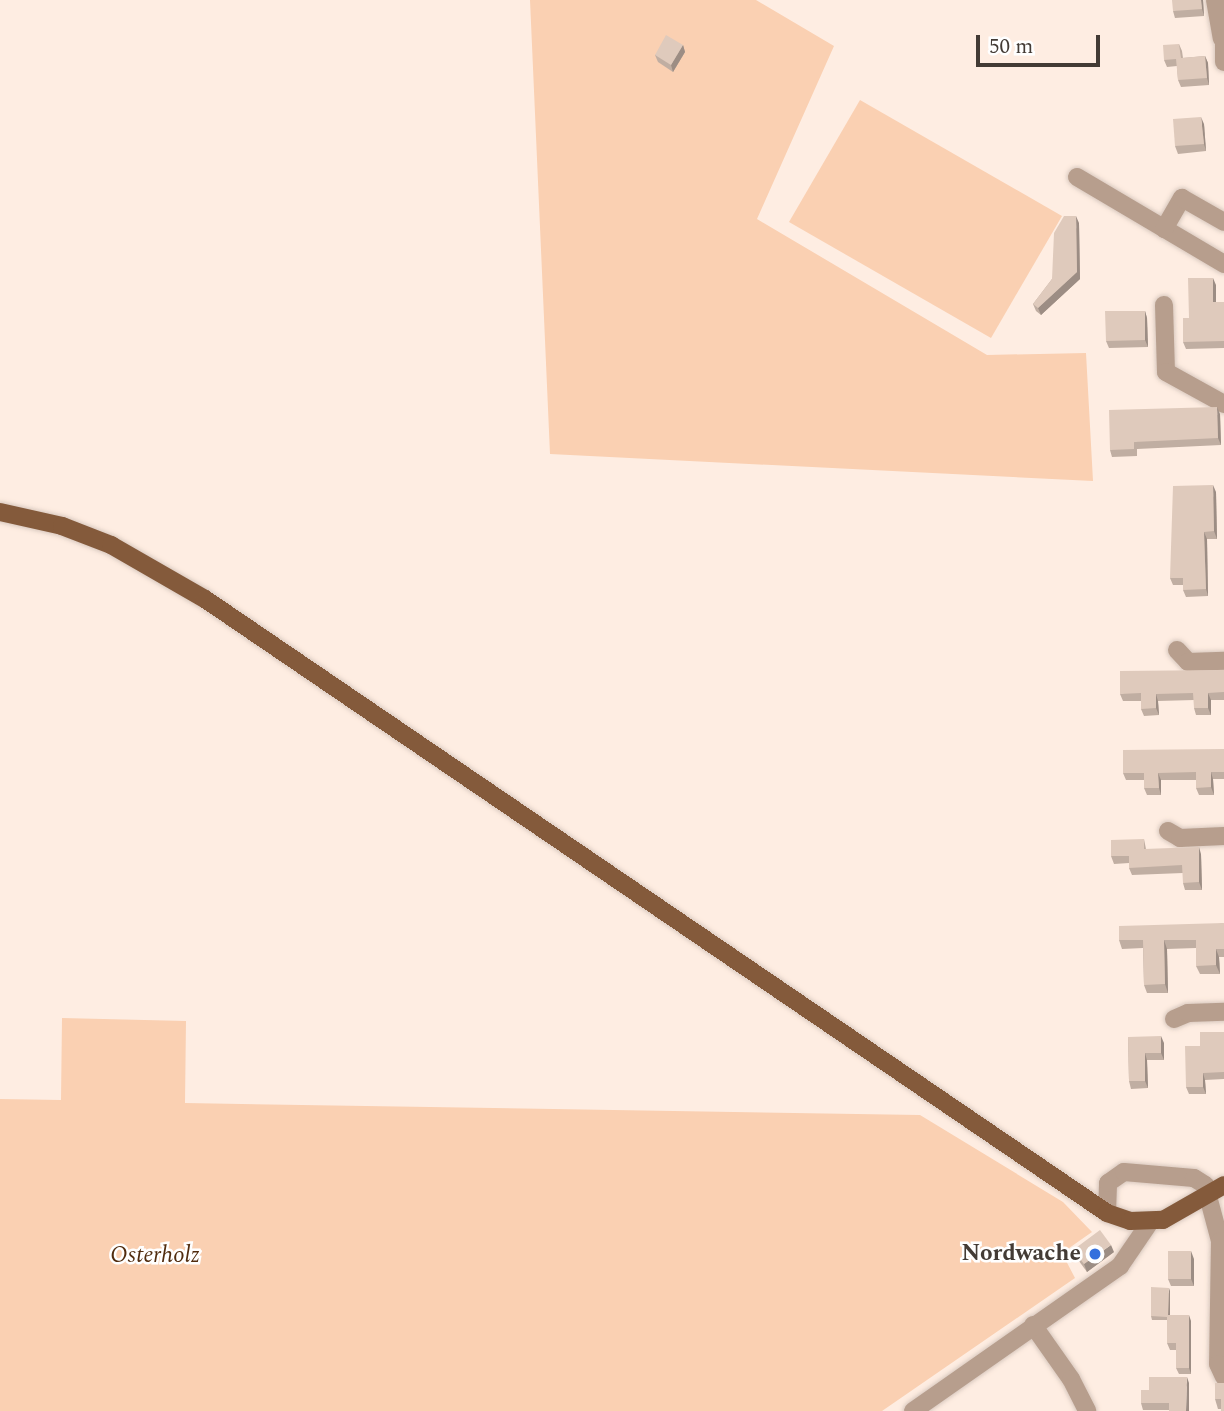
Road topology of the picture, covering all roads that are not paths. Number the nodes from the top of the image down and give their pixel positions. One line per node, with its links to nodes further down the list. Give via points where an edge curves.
1 (1215, 0): 2 (street)
2 (1223, 38): 3 (street)
3 (1224, 62)
4 (1077, 177): 6 (street)
5 (1224, 222): 6 (street, via 1182,198)
6 (1164, 229): 7 (street)
7 (1224, 264)
8 (1164, 305): 9 (street, via 1166,372)
9 (1224, 404)
10 (0, 512): 18 (main road, via 62,526 111,545 205,599)
11 (1177, 650): 12 (street, via 1188,662)
12 (1224, 661)
13 (1168, 831): 14 (street, via 1180,838)
14 (1224, 836)
15 (1224, 1012): 16 (street, via 1188,1013)
16 (1174, 1019)
17 (1217, 1189): 18 (street, via 1194,1178 1124,1172 1108,1183); 19 (main road, via 1178,1216); 21 (street, via 1218,1364)
18 (1107, 1213): 19 (main road)
19 (1150, 1222): 20 (street, via 1120,1266)
20 (1033, 1325): 22 (street); 23 (street)
21 (1224, 1377)
22 (913, 1411)
23 (1087, 1411)

